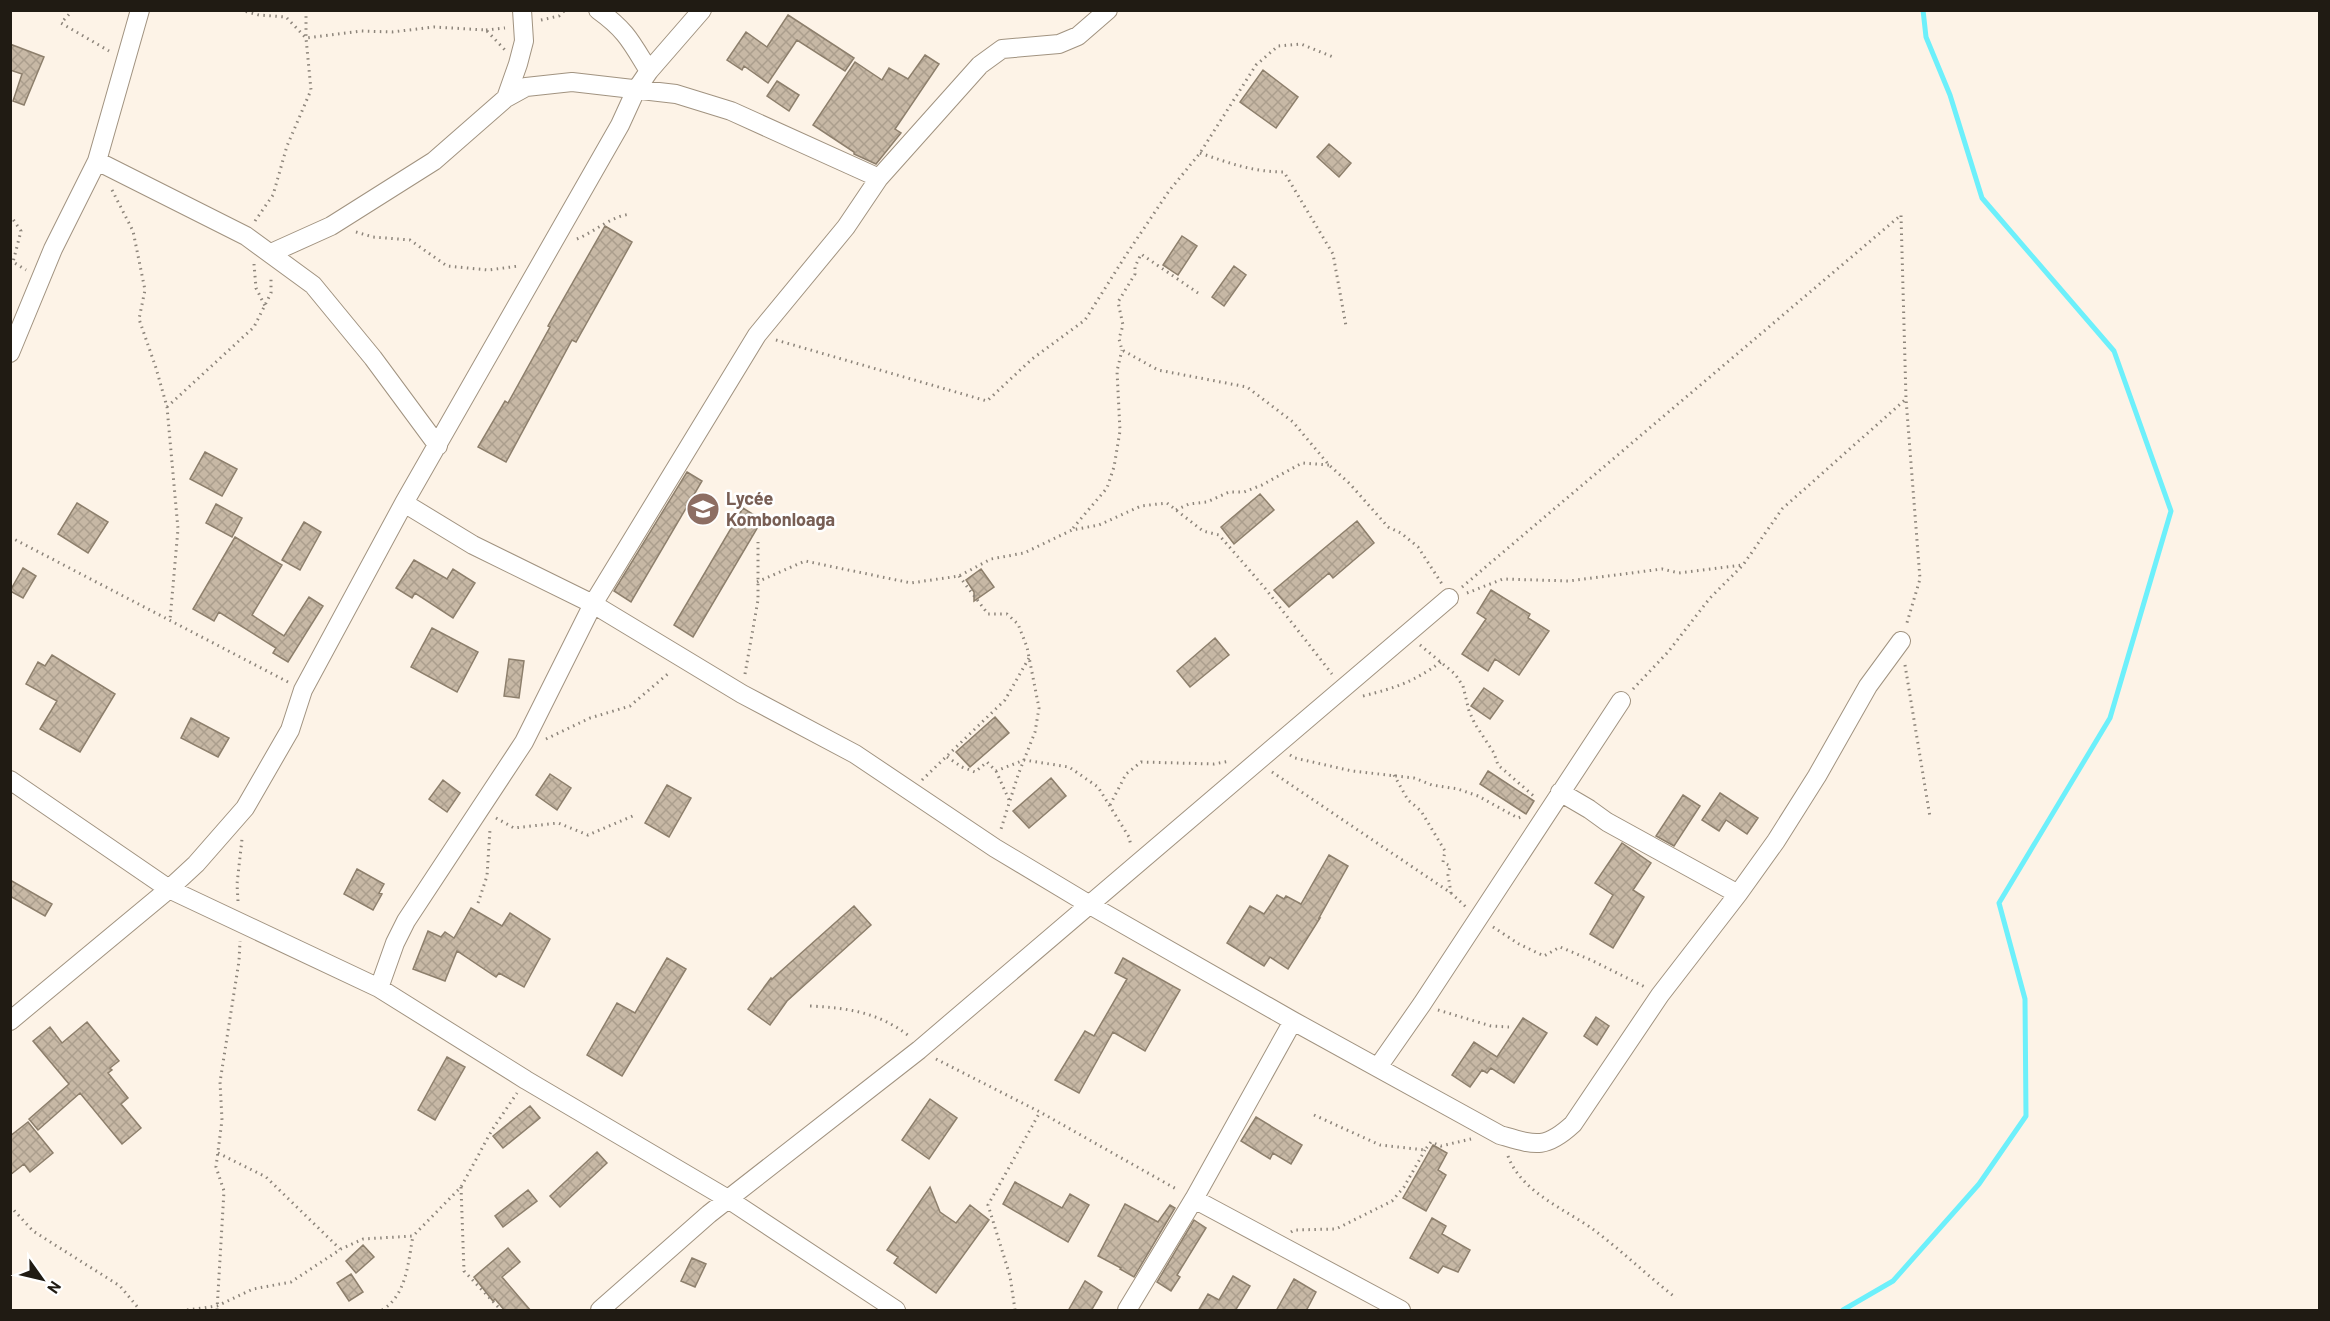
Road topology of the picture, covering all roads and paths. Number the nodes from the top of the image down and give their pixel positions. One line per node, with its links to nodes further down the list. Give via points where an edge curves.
1 (73, 10): 11 (path, via 61,23)
2 (140, 10): 11 (street)
3 (240, 10): 9 (path, via 286,17)
4 (306, 10): 9 (path)
5 (522, 10): 12 (street, via 524,41)
6 (598, 10): 13 (street, via 625,32)
7 (702, 10): 13 (street)
8 (1108, 10): 18 (street, via 1078,36 1059,44 1002,49 980,65)
9 (306, 38): 12 (path, via 434,27 486,30); 22 (path, via 311,90 287,146 273,195)
10 (1333, 57): 16 (path, via 1301,45 1278,46 1256,65)
11 (126, 61): 17 (street)
12 (518, 64): 15 (street)
13 (649, 71): 14 (street)
14 (636, 90): 15 (street, via 572,82 526,87); 18 (street, via 676,94 731,111); 23 (street)
15 (506, 98): 21 (street, via 434,161)
16 (1200, 153): 28 (path, via 1245,169 1284,172 1333,254); 29 (path, via 1169,191 1085,320 1032,359 987,400)
17 (97, 161): 22 (street); 25 (street); 33 (path, via 133,231 145,290 139,319)
18 (879, 178): 29 (street, via 846,227)
19 (631, 214): 23 (path, via 618,215 589,234)
20 (10, 215): 25 (path, via 21,231 13,262)
21 (331, 225): 23 (path, via 373,237 410,240 447,266 488,270 517,267); 24 (street)
22 (246, 236): 24 (street); 27 (path, via 257,247 256,288)
23 (549, 250): 34 (street)
24 (271, 253): 27 (path, via 271,293); 34 (street, via 313,285 332,306)
25 (39, 280): 31 (street)
26 (1198, 293): 30 (path, via 1141,254 1135,274 1118,302 1123,325 1119,339)
27 (265, 306): 33 (path, via 254,327)
28 (1346, 326)
29 (757, 335): 45 (street)
30 (1122, 350): 35 (path, via 1158,369 1247,387 1293,422); 38 (path, via 1117,370 1120,431 1114,467 1107,488)
31 (10, 353)
32 (1906, 399): 41 (path, via 1782,509); 44 (path, via 1901,215); 48 (path, via 1920,579)
33 (166, 407): 46 (path, via 178,529)
34 (438, 446): 36 (street)
35 (1329, 465): 37 (path, via 1302,463 1244,492 1229,492); 44 (path, via 1388,526 1418,547)
36 (404, 503): 45 (street, via 472,545); 53 (street)
37 (1176, 510): 38 (path, via 1167,503 1141,506 1099,525); 52 (path, via 1203,531 1219,535)
38 (1072, 530): 42 (path, via 1023,553 991,559)
39 (10, 537): 46 (path)
40 (758, 542): 43 (path)
41 (1743, 565): 44 (path, via 1679,573 1662,568 1569,580 1503,579); 55 (path)
42 (959, 576): 43 (path, via 910,583 805,561); 49 (path, via 988,614 1007,614 1018,624)
43 (757, 582): 54 (path, via 758,600)
44 (1449, 598): 47 (street)
45 (593, 604): 51 (street); 56 (street)
46 (170, 620): 53 (path)
47 (1407, 634): 50 (path); 52 (street)
48 (1901, 641): 70 (path); 76 (street, via 1868,686 1776,842)
49 (1029, 658): 57 (path, via 1005,700); 59 (path, via 1039,708)
50 (1441, 662): 52 (path, via 1399,687 1354,698); 65 (path, via 1463,686 1469,711 1498,765)
51 (692, 665): 54 (street); 56 (path, via 676,668 630,706 590,718 543,740)
52 (1343, 688): 58 (street)
53 (303, 690): 74 (street, via 290,730 245,807 222,836)
54 (742, 694): 64 (street, via 855,754)
55 (1621, 701): 63 (street)
56 (524, 742): 81 (street, via 406,921)
57 (947, 757): 60 (path, via 975,772 987,762); 64 (path, via 928,772)
58 (1261, 758): 61 (path, via 1287,753 1352,771); 67 (path, via 1214,764 1141,762 1126,774); 73 (street); 75 (path)
59 (1024, 760): 60 (path); 66 (path); 67 (path, via 1069,767 1098,787)
60 (996, 771): 66 (path)
61 (1394, 775): 68 (path, via 1458,789 1518,818); 75 (path, via 1445,850 1443,862 1450,866)
62 (10, 780): 74 (street)
63 (1560, 792): 76 (street, via 1606,822); 79 (street)
64 (912, 793): 72 (street)
65 (1538, 799)
66 (1010, 802): 72 (path)
67 (1110, 804): 73 (path, via 1130,837)
68 (1527, 814)
69 (635, 815): 77 (path, via 588,835 558,823 514,828 492,816 487,876)
70 (1930, 817)
71 (242, 837): 80 (path, via 237,884)
72 (995, 848): 78 (street)
73 (1135, 866): 78 (street)
74 (169, 888): 80 (street); 85 (street)
75 (1451, 893): 79 (path)
76 (1738, 894): 82 (street)
77 (478, 903)
78 (1090, 905): 86 (street); 88 (street)
79 (1477, 917): 82 (path, via 1544,956 1560,947); 83 (street)
80 (241, 921): 81 (street); 95 (path, via 239,961 220,1082 222,1120)
81 (379, 988): 90 (street)
82 (1660, 995): 93 (street, via 1573,1124 1559,1137 1545,1144)
83 (1422, 1004): 87 (path, via 1480,1023); 89 (street)
84 (810, 1006): 88 (path, via 876,1015 908,1035)
85 (10, 1021)
86 (1293, 1021): 89 (street); 98 (street)
87 (1509, 1027)
88 (919, 1050): 91 (path); 97 (street)
89 (1378, 1067): 93 (street)
90 (526, 1080): 96 (path, via 492,1130); 97 (street)
91 (1040, 1112): 98 (path); 111 (path, via 988,1205 1010,1276)
92 (1314, 1115): 94 (path, via 1380,1145)
93 (1500, 1135): 94 (path, via 1441,1146 1431,1142); 103 (path, via 1511,1164 1533,1188 1594,1230)
94 (1425, 1150): 101 (path, via 1392,1201 1336,1229 1294,1230)
95 (218, 1153): 102 (path, via 266,1177); 104 (path, via 216,1167 224,1191)
96 (461, 1187): 100 (path); 108 (path, via 464,1271)
97 (728, 1199): 109 (street); 110 (street)
98 (1194, 1199): 101 (street); 112 (street)
99 (10, 1206): 105 (path, via 33,1231 120,1286)
100 (413, 1236): 102 (path, via 363,1239); 107 (path, via 404,1285)
101 (1276, 1244): 113 (street)
102 (341, 1249): 104 (path, via 291,1282 253,1289)
103 (1676, 1298)
104 (217, 1308): 106 (path)
105 (140, 1311)
106 (187, 1311)
107 (382, 1311)
108 (501, 1311)
109 (600, 1311)
110 (896, 1311)
111 (1015, 1311)
112 (1128, 1311)
113 (1401, 1311)

